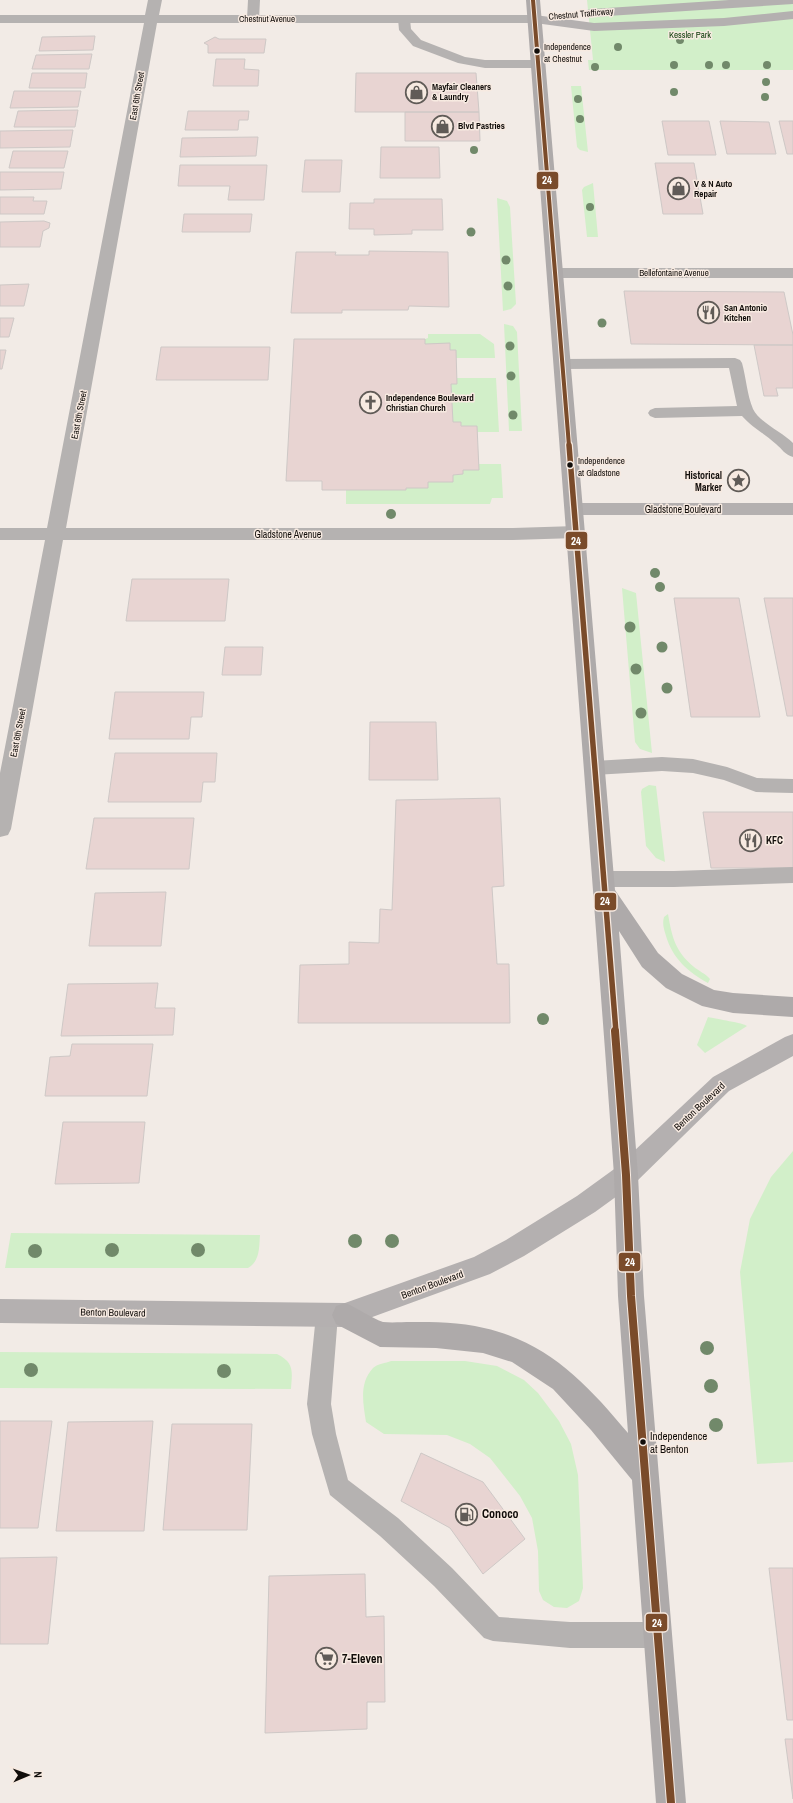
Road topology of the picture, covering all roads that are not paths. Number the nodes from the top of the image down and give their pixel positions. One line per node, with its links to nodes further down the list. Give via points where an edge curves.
1 (155, 0): 7 (street, East 6th Street)
2 (254, 0): 8 (lane)
3 (533, 0): 10 (main road)
4 (791, 0): 10 (street, Chestnut Trafficway, via 638,9)
5 (793, 15): 10 (street, Chestnut Trafficway, via 724,22 594,27)
6 (0, 19): 7 (street, Chestnut Avenue)
7 (152, 19): 8 (street, Chestnut Avenue); 22 (street, East 6th Street)
8 (253, 19): 9 (street, Chestnut Avenue)
9 (404, 19): 10 (street, Chestnut Avenue); 11 (lane, via 405,30 417,43 462,60 484,64)
10 (535, 19): 11 (main road)
11 (538, 64): 12 (main road)
12 (555, 273): 13 (street, Bellefontaine Avenue); 14 (main road)
13 (793, 273)
14 (562, 364): 15 (lane, via 735,363); 18 (main road)
15 (746, 411): 16 (lane); 17 (lane, via 759,425)
16 (655, 413)
17 (793, 452)
18 (574, 509): 19 (street, Gladstone Boulevard); 20 (main road)
19 (793, 509)
20 (576, 532): 22 (street, Gladstone Avenue); 23 (main road)
21 (0, 534): 22 (street, Gladstone Avenue)
22 (56, 534): 25 (street, East 6th Street)
23 (594, 768): 24 (lane, via 662,764 693,766 727,774 756,785); 27 (main road)
24 (793, 786)
25 (0, 829)
26 (793, 875): 27 (lane, via 674,879)
27 (604, 885): 28 (main road, via 650,960 674,981 710,999 733,1004); 30 (main road)
28 (793, 1007)
29 (793, 1044): 30 (street, Benton Boulevard, via 721,1084)
30 (626, 1175): 32 (street, Benton Boulevard, via 586,1204 482,1266); 33 (main road, via 631,1296)
31 (0, 1311): 32 (street, Benton Boulevard)
32 (336, 1315): 33 (main road, via 380,1334 436,1335 483,1340 519,1351 562,1380 601,1421); 34 (lane, via 319,1404 338,1487 389,1527 443,1577 493,1629 570,1636)
33 (644, 1473): 34 (main road)
34 (658, 1635): 35 (main road)
35 (671, 1803)

